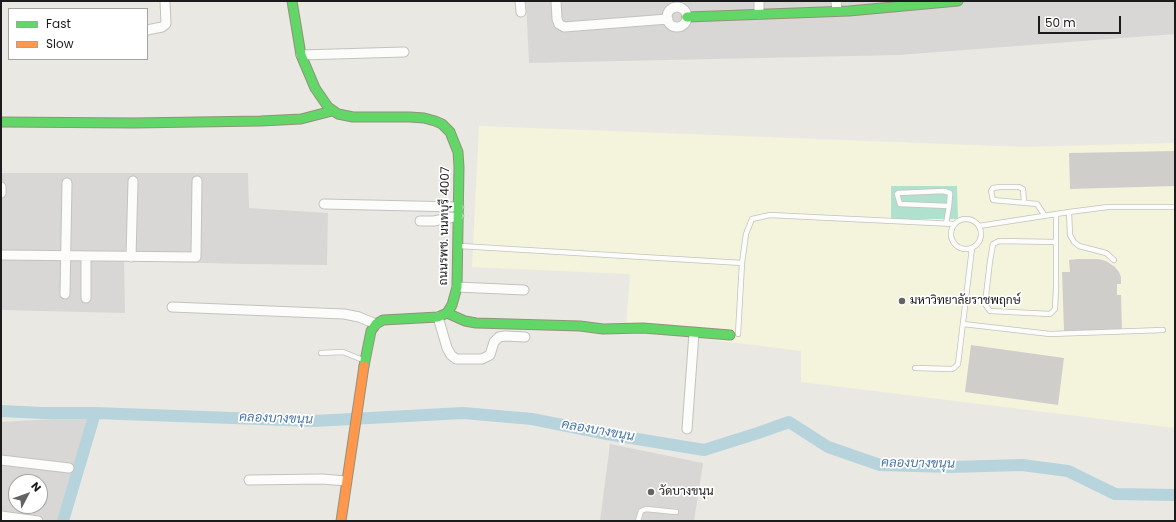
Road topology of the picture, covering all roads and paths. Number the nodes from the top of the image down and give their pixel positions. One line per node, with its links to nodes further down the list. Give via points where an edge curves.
1 (165, 1): 15 (street, via 166,24)
2 (292, 1): 17 (street)
3 (520, 1): 10 (street)
4 (556, 1): 14 (street, via 557,19 564,27)
5 (759, 1): 12 (street)
6 (836, 1): 11 (street)
7 (958, 1): 8 (street)
8 (924, 3): 11 (street)
9 (682, 5): 13 (street); 14 (street, via 670,11)
10 (520, 12)
11 (837, 12): 12 (street)
12 (759, 14): 13 (street)
13 (687, 17): 14 (street, via 685,23 677,27)
14 (668, 19)
15 (148, 30)
16 (404, 52): 17 (street)
17 (301, 55): 18 (street, via 315,88)
18 (332, 111): 19 (street, via 300,119 261,121); 29 (street, ถนนรพช. นนทบุรี 4007, via 353,117 424,118 442,124 450,132 458,152)
19 (1, 122)
20 (133, 181): 43 (street)
21 (197, 181): 43 (street, via 196,257)
22 (67, 184): 41 (street)
23 (1, 187): 24 (street)
24 (1, 193)
25 (1024, 202): 25 (lane, via 993,200 991,191 993,188 1019,187 1023,189); 32 (lane, via 1039,205)
26 (324, 204): 29 (street)
27 (949, 206): 27 (lane, via 948,192 897,194 899,204); 34 (lane)
28 (1175, 207): 30 (lane, via 1108,207)
29 (459, 211): 33 (street, via 434,221); 38 (street, ถนนรพช. นนทบุรี 4007)
30 (1069, 212): 31 (lane); 44 (lane, via 1070,235 1074,242 1079,246 1106,253)
31 (1056, 214): 32 (lane); 37 (lane)
32 (1045, 216): 36 (lane)
33 (420, 221)
34 (946, 224): 35 (lane); 45 (lane, via 770,214 752,219 746,234)
35 (954, 224): 36 (lane, via 964,218); 39 (lane, via 950,234 954,243 962,249)
36 (979, 226): 39 (lane, via 980,239)
37 (1056, 242): 37 (lane, via 1054,312 1050,314 990,311 985,304 993,244 999,241)
38 (458, 246): 45 (lane); 46 (street, ถนนรพช. นนทบุรี 4007)
39 (972, 248): 54 (lane)
40 (1, 255): 41 (street)
41 (65, 255): 42 (street); 48 (street)
42 (86, 256): 43 (street); 49 (street)
43 (131, 257)
44 (1114, 260)
45 (742, 263): 57 (lane)
46 (457, 287): 47 (street); 51 (street, ถนนรพช. นนทบุรี 4007)
47 (524, 290)
48 (64, 294)
49 (86, 298)
50 (172, 307): 53 (street, via 344,314)
51 (447, 313): 52 (street); 56 (street, via 476,323 564,325 603,329 643,328)
52 (438, 317): 53 (street, via 388,319); 58 (street, via 447,348 456,359 482,359 490,355 494,342 499,337)
53 (376, 324): 60 (street, via 371,331)
54 (963, 324): 55 (lane, via 1050,334); 61 (lane, via 958,364 954,368)
55 (1163, 330)
56 (694, 333): 57 (street); 62 (street)
57 (734, 334)
58 (525, 337)
59 (321, 353): 60 (lane, via 344,352)
60 (365, 360): 66 (street)
61 (915, 368)
62 (687, 429)
63 (1, 460): 64 (street)
64 (69, 468)
65 (249, 480): 66 (street)
66 (346, 481): 70 (street)
67 (676, 512): 71 (lane, via 646,509 642,511)
68 (1, 516): 69 (street)
69 (38, 521)
70 (340, 521)
71 (638, 521)

